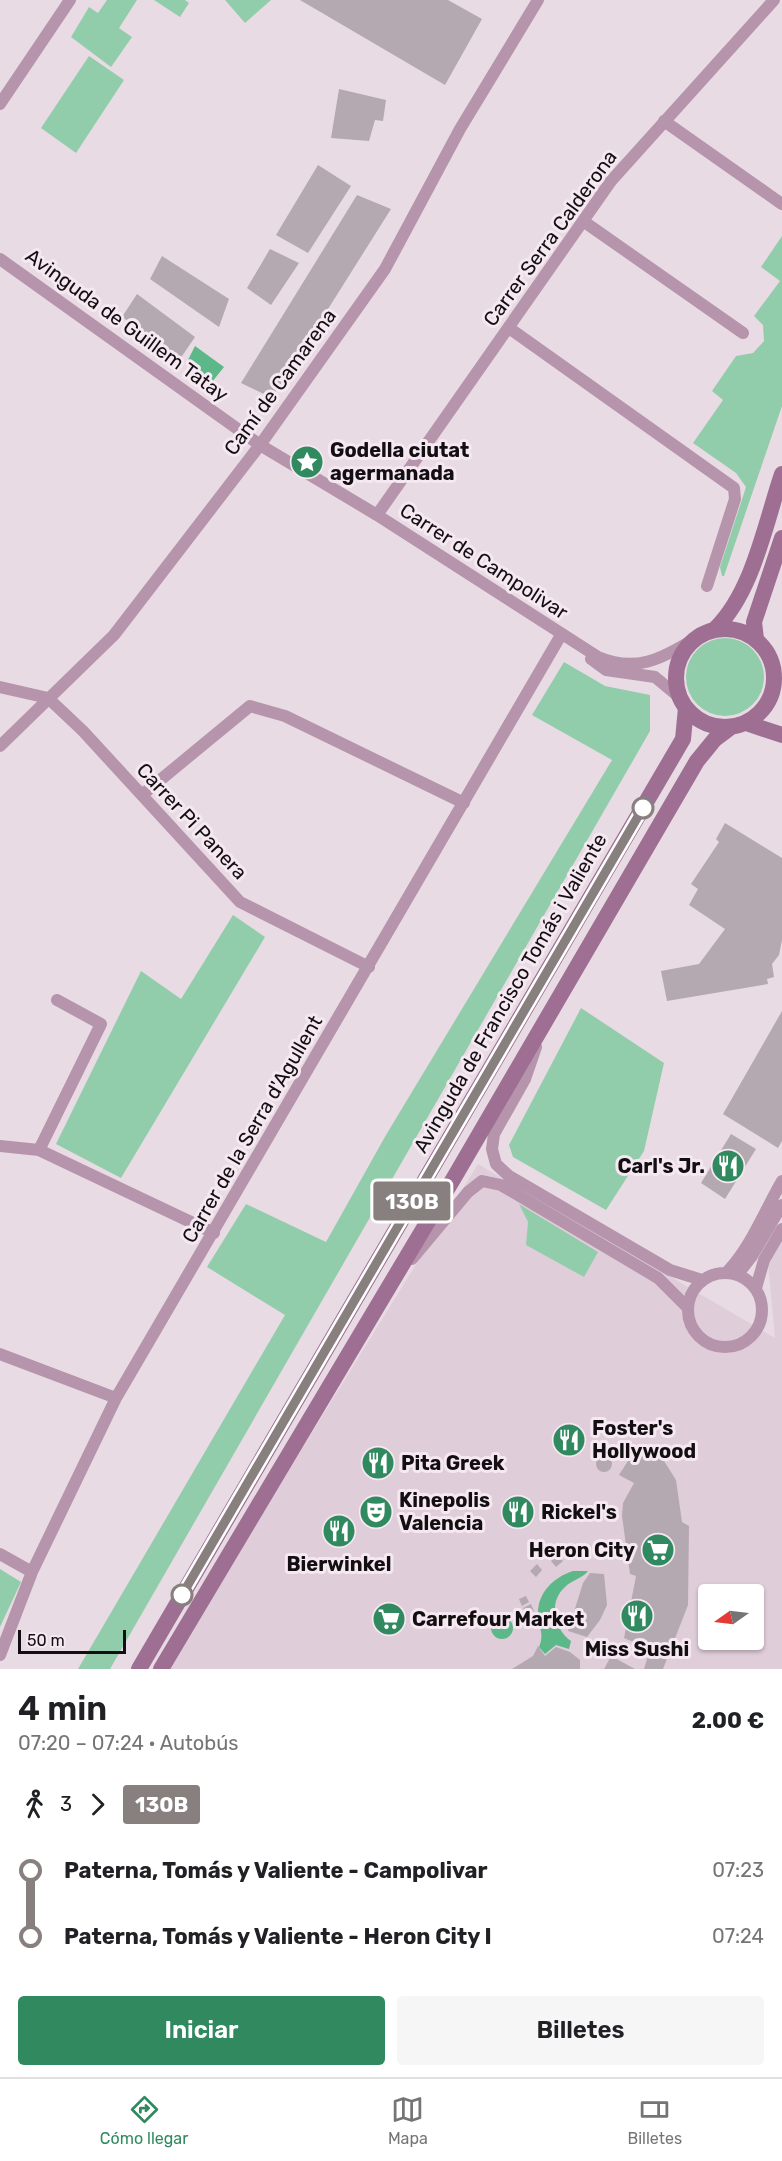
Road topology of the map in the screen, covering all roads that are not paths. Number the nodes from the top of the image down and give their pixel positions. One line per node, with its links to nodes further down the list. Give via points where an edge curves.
1 (70, 0): 4 (street)
2 (538, 0): 11 (street, Camí de Camarena, via 460,129 385,269)
3 (774, 0): 5 (street, Carrer Serra Calderona)
4 (0, 104)
5 (664, 121): 6 (street); 7 (street, Carrer Serra Calderona, via 611,181)
6 (782, 204)
7 (583, 221): 9 (street, Carrer Serra Calderona); 10 (street)
8 (0, 259): 11 (street, Avinguda de Guillem Tatay)
9 (509, 328): 14 (street, Carrer Serra Calderona); 16 (street, via 734,488 735,499)
10 (743, 333)
11 (260, 445): 12 (street, Avinguda de Guillem Tatay); 23 (street, Camí de Camarena, via 114,635)
12 (302, 470): 14 (street, Carrer de Campolivar)
13 (782, 474): 17 (main road, via 746,583 732,610)
14 (377, 515): 18 (street, Carrer de Campolivar)
15 (782, 538): 20 (main road, via 754,622)
16 (707, 586)
17 (715, 629): 19 (main road); 20 (main road, via 742,631)
18 (561, 635): 21 (street, Carrer de Campolivar); 30 (street, Carrer de la Serra d'Agullent)
19 (694, 639): 21 (street, Carrer de Campolivar, via 642,664 609,662); 25 (main road, via 677,666 676,681)
20 (756, 639): 24 (main road, via 772,662)
21 (583, 648): 25 (street, Carrer de Campolivar, via 606,670 655,677)
22 (0, 687): 23 (street)
23 (48, 698): 28 (street, Camí de Camarena); 29 (street, Carrer Pi Panera)
24 (777, 698): 26 (main road, via 758,716)
25 (683, 702): 26 (main road, via 698,719 714,726); 50 (main road, Avinguda de Francisco Tomás i Valiente, via 683,739 678,748)
26 (738, 725): 27 (main road); 33 (main road, via 715,739 697,761)
27 (782, 735)
28 (0, 746)
29 (142, 795): 30 (street, via 250,706 285,716); 31 (street, Carrer Pi Panera, via 240,902)
30 (464, 803): 31 (street, Carrer de la Serra d'Agullent)
31 (369, 967): 39 (street, Carrer de la Serra d'Agullent)
32 (57, 1000): 35 (street, via 102,1024)
33 (549, 1013): 41 (street, via 525,1079 494,1134 496,1164 509,1176 670,1270); 43 (main road)
34 (0, 1146): 35 (street)
35 (39, 1150): 39 (street)
36 (782, 1181): 40 (street)
37 (782, 1205): 40 (street)
38 (782, 1229): 42 (street, via 764,1260)
39 (214, 1233): 46 (street, Carrer de la Serra d'Agullent)
40 (733, 1273): 41 (street, via 714,1274); 42 (street)
41 (702, 1280): 44 (street, via 692,1293)
42 (756, 1288): 44 (street, via 763,1314 754,1333 739,1345 713,1345 699,1337 690,1323)
43 (381, 1297): 44 (street, via 468,1192 482,1181 501,1185 658,1278); 51 (main road)
44 (688, 1308)
45 (0, 1354): 46 (street)
46 (116, 1398): 48 (street, Carrer de la Serra d'Agullent)
47 (0, 1554): 48 (street)
48 (32, 1572): 49 (street, Carrer de la Serra d'Agullent)
49 (0, 1655)
50 (139, 1669)
51 (161, 1669)

